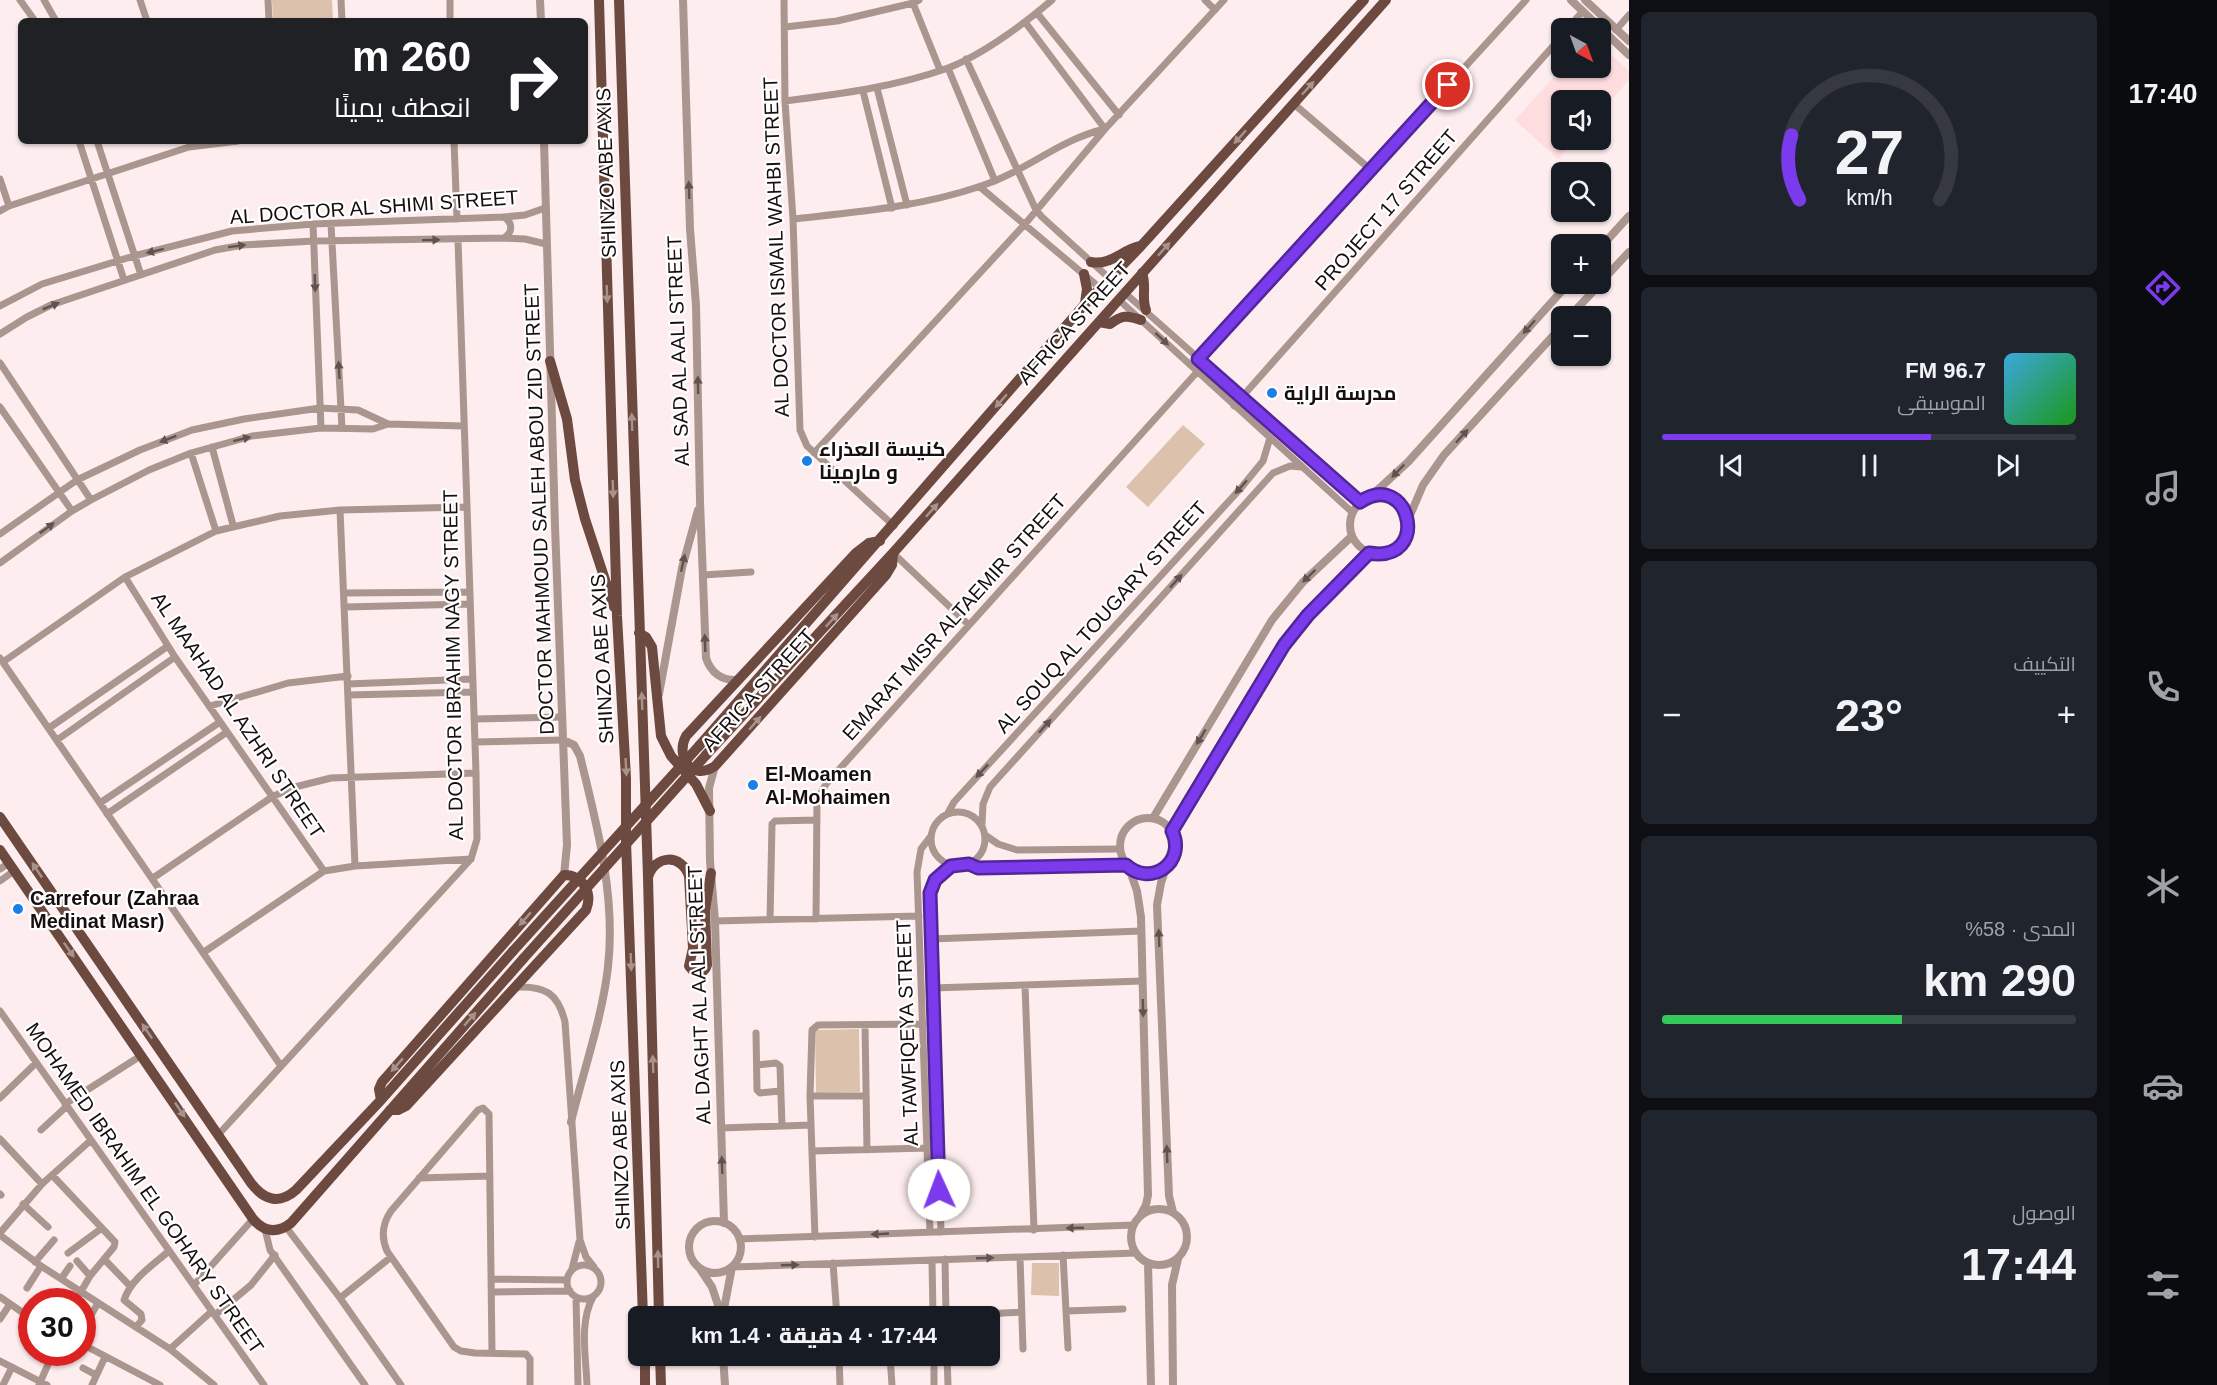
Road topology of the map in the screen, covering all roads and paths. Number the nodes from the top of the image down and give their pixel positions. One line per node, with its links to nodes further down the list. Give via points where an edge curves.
1 (20, 0): 25 (street)
2 (44, 0): 26 (street)
3 (140, 0): 27 (street)
4 (268, 0): 28 (street)
5 (341, 0): 29 (street)
6 (450, 0): 30 (street)
7 (540, 0): 31 (street)
8 (599, 0): 148 (main road, SHINZO ABE AXIS, one-way to 148)
9 (619, 0): 150 (main road, SHINZO ABE AXIS, one-way to 9)
10 (682, 0): 126 (street, AL SAD AL AALI STREET, one-way to 10, via 696,305)
11 (784, 0): 34 (street, AL DOCTOR ISMAIL WAHBI STREET)
12 (1052, 0): 23 (street)
13 (1205, 0): 21 (street)
14 (1224, 0): 21 (street)
15 (1364, 0): 79 (main road, AFRICA STREET, one-way to 79)
16 (1386, 0): 45 (main road, AFRICA STREET, one-way to 16)
17 (1526, 0): 54 (street, EMARAT MISR ALTAEMIR STREET)
18 (1571, 0): 22 (street)
19 (1585, 0): 35 (street)
20 (916, 2): 34 (street, via 837,21); 41 (street)
21 (1215, 10): 46 (street)
22 (1583, 11): 32 (street); 38 (street)
23 (1037, 13): 33 (street); 46 (street)
24 (1629, 15): 35 (street)
25 (33, 18)
26 (54, 18)
27 (146, 18)
28 (269, 18)
29 (342, 18)
30 (450, 18)
31 (541, 18)
32 (1577, 18)
33 (1025, 22): 39 (street); 47 (street)
34 (785, 27): 44 (street, AL DOCTOR ISMAIL WAHBI STREET)
35 (1617, 30): 36 (street)
36 (1629, 41)
37 (1551, 48): 105 (street, PROJECT 17 STREET)
38 (1629, 55)
39 (966, 59): 40 (street); 53 (street)
40 (948, 68): 41 (street); 58 (street)
41 (940, 70): 42 (street)
42 (877, 88): 43 (street); 60 (street)
43 (863, 91): 44 (street); 63 (street)
44 (785, 101): 69 (street, AL DOCTOR ISMAIL WAHBI STREET)
45 (1294, 104): 54 (street); 85 (main road, AFRICA STREET, one-way to 45)
46 (1119, 115): 47 (street)
47 (1106, 129): 53 (street, via 1074,138); 64 (street)
48 (80, 144): 57 (street)
49 (98, 144): 55 (street)
50 (188, 144): 55 (street)
51 (454, 144): 68 (street)
52 (544, 144): 62 (street, DOCTOR MAHMOUD SALEH ABOU ZID STREET)
53 (1016, 170): 58 (street); 64 (street)
54 (1371, 170): 101 (street, EMARAT MISR ALTAEMIR STREET)
55 (108, 174): 57 (street); 81 (street)
56 (0, 179): 61 (street)
57 (92, 179): 61 (street); 82 (street)
58 (995, 181): 59 (street)
59 (980, 187): 60 (street); 72 (street)
60 (908, 205): 63 (street)
61 (9, 206): 65 (street)
62 (545, 208): 67 (street, AL DOCTOR AL SHIMI STREET); 78 (street, DOCTOR MAHMOUD SALEH ABOU ZID STREET)
63 (892, 208): 69 (street)
64 (1036, 210): 72 (street); 83 (street)
65 (0, 211)
66 (1629, 216): 73 (street)
67 (504, 217): 68 (street, AL DOCTOR AL SHIMI STREET); 74 (street, via 511,226)
68 (457, 219): 71 (street, AL DOCTOR AL SHIMI STREET)
69 (793, 219): 117 (street, AL DOCTOR ISMAIL WAHBI STREET, via 800,430)
70 (313, 224): 71 (street, AL DOCTOR AL SHIMI STREET); 77 (street); 81 (street, AL DOCTOR AL SHIMI STREET, one-way to 81, via 232,231)
71 (332, 224): 76 (street)
72 (1025, 224): 86 (street); 117 (street)
73 (1611, 236)
74 (504, 238): 75 (street, AL DOCTOR AL SHIMI STREET); 78 (street, AL DOCTOR AL SHIMI STREET)
75 (458, 240): 76 (street, AL DOCTOR AL SHIMI STREET, one-way to 75); 111 (street, AL DOCTOR IBRAHIM NAGY STREET)
76 (332, 241): 77 (street, AL DOCTOR AL SHIMI STREET); 109 (street, one-way to 76)
77 (314, 242): 87 (street, AL DOCTOR AL SHIMI STREET, one-way to 77, via 224,248); 108 (street, one-way to 108)
78 (546, 244): 102 (street, DOCTOR MAHMOUD SALEH ABOU ZID STREET)
79 (1141, 246): 83 (main road, via 1105,263); 88 (main road, AFRICA STREET)
80 (1629, 252): 84 (street)
81 (134, 256): 82 (street, AL DOCTOR AL SHIMI STREET); 87 (street)
82 (118, 262): 89 (street); 95 (street, AL DOCTOR AL SHIMI STREET, via 42,284)
83 (1091, 262): 88 (street)
84 (1611, 271)
85 (1142, 273): 93 (main road, AFRICA STREET); 97 (main road)
86 (1084, 274): 90 (street); 94 (main road)
87 (141, 275): 89 (street, AL DOCTOR AL SHIMI STREET)
88 (1109, 278): 90 (main road, AFRICA STREET)
89 (124, 280): 99 (street, AL DOCTOR AL SHIMI STREET, one-way to 89, via 51,305)
90 (1100, 288): 94 (main road, AFRICA STREET)
91 (1559, 294): 123 (street, one-way to 123, via 1408,462)
92 (1590, 294): 96 (street)
93 (1122, 296): 97 (street); 98 (main road, AFRICA STREET)
94 (1085, 304): 133 (main road, AFRICA STREET, one-way to 133)
95 (0, 306)
96 (1579, 306)
97 (1144, 315): 98 (main road, via 1120,316 1110,324); 101 (street); 104 (street, one-way to 104)
98 (1099, 322): 138 (main road, AFRICA STREET, one-way to 98)
99 (0, 334)
100 (1551, 338): 131 (street, one-way to 100, via 1423,485 1443,455)
101 (1198, 359): 104 (street, EMARAT MISR ALTAEMIR STREET); 105 (street)
102 (550, 361): 148 (main road, via 563,402 585,519); 161 (street, DOCTOR MAHMOUD SALEH ABOU ZID STREET)
103 (0, 363): 121 (street)
104 (1195, 369): 106 (street); 149 (street, EMARAT MISR ALTAEMIR STREET)
105 (1242, 397): 106 (street, PROJECT 17 STREET); 125 (street)
106 (1234, 406): 114 (street)
107 (0, 407): 122 (street)
108 (320, 408): 109 (street); 112 (street); 121 (street, one-way to 121, via 192,430)
109 (341, 408): 110 (street, via 358,410); 113 (street)
110 (388, 424): 111 (street); 113 (street, via 373,429)
111 (463, 426): 127 (street, AL DOCTOR IBRAHIM NAGY STREET)
112 (321, 428): 113 (street); 115 (street, one-way to 112, via 252,436)
113 (342, 429)
114 (1270, 438): 118 (street, AL SOUQ AL TOUGARY STREET); 119 (street)
115 (212, 447): 116 (street); 132 (street)
116 (191, 453): 124 (street); 134 (street)
117 (814, 453): 133 (street, AL DOCTOR ISMAIL WAHBI STREET)
118 (1259, 466): 120 (street, via 1267,469); 175 (street, AL SOUQ AL TOUGARY STREET, one-way to 175)
119 (1302, 467): 120 (street, AL SOUQ AL TOUGARY STREET, via 1284,467); 130 (street)
120 (1270, 477): 180 (street, AL SOUQ AL TOUGARY STREET, one-way to 120, via 983,804 990,787)
121 (77, 480): 122 (street); 124 (street)
122 (58, 492): 129 (street); 135 (street)
123 (1371, 496): 125 (street); 131 (street, via 1395,500 1404,508)
124 (91, 500): 129 (street)
125 (1360, 502): 130 (street)
126 (700, 506): 142 (street, AL SAD AL AALI STREET); 159 (street, one-way to 126, via 682,568)
127 (466, 507): 128 (street); 144 (street, AL DOCTOR IBRAHIM NAGY STREET)
128 (340, 510): 132 (street); 145 (street)
129 (72, 511): 140 (street, one-way to 129)
130 (1352, 512): 136 (street)
131 (1408, 520): 139 (street, via 1406,537 1395,550)
132 (233, 525): 134 (street)
133 (894, 526): 137 (main road, AFRICA STREET)
134 (216, 531): 143 (street)
135 (0, 534)
136 (1352, 536): 139 (street); 178 (street, one-way to 178, via 1304,582 1272,620)
137 (880, 541): 156 (main road, AFRICA STREET, via 860,549); 223 (main road, bridge)
138 (894, 553): 149 (street); 169 (main road, AFRICA STREET, one-way to 138, via 886,575); 225 (main road, one-way to 138, bridge, via 706,755)
139 (1369, 553): 181 (street, via 1284,645)
140 (0, 563)
141 (751, 572): 142 (street)
142 (703, 575): 156 (street, AL SAD AL AALI STREET, one-way to 142, via 720,677 706,658)
143 (125, 577): 151 (street, AL MAAHAD AL AZHRI STREET); 153 (street)
144 (469, 592): 145 (street); 146 (street, AL DOCTOR IBRAHIM NAGY STREET)
145 (344, 593): 147 (street)
146 (469, 604): 147 (street); 154 (street, AL DOCTOR IBRAHIM NAGY STREET)
147 (345, 607): 155 (street)
148 (617, 616): 299 (main road, SHINZO ABE AXIS, one-way to 299)
149 (969, 625): 179 (street, EMARAT MISR ALTAEMIR STREET, via 826,784 817,800)
150 (639, 633): 159 (main road, via 652,647); 196 (main road, SHINZO ABE AXIS, one-way to 150)
151 (168, 646): 152 (street, AL MAAHAD AL AZHRI STREET); 164 (street)
152 (175, 657): 160 (street, AL MAAHAD AL AZHRI STREET); 166 (street)
153 (2, 660): 164 (street)
154 (472, 679): 155 (street); 157 (street, AL DOCTOR IBRAHIM NAGY STREET)
155 (348, 680): 158 (street); 160 (street, via 288,683)
156 (738, 680): 169 (main road, AFRICA STREET, via 683,744 684,758 692,768 701,772)
157 (472, 692): 158 (street); 162 (street, AL DOCTOR IBRAHIM NAGY STREET)
158 (348, 695): 171 (street)
159 (657, 703): 174 (main road, via 664,744 696,784)
160 (210, 706): 163 (street, AL MAAHAD AL AZHRI STREET)
161 (561, 717): 162 (street); 167 (street, DOCTOR MAHMOUD SALEH ABOU ZID STREET)
162 (474, 719): 168 (street, AL DOCTOR IBRAHIM NAGY STREET)
163 (220, 722): 165 (street, AL MAAHAD AL AZHRI STREET); 173 (street)
164 (49, 728): 166 (street)
165 (227, 732): 172 (street, AL MAAHAD AL AZHRI STREET); 176 (street)
166 (57, 740): 173 (street)
167 (563, 740): 168 (street); 195 (street, DOCTOR MAHMOUD SALEH ABOU ZID STREET, via 567,845); 226 (street, via 574,745 580,756 601,848 610,929 602,1003)
168 (475, 742): 170 (street, AL DOCTOR IBRAHIM NAGY STREET)
169 (715, 766): 174 (street, AL DAGHT AL AALI STREET, via 710,781)
170 (476, 773): 171 (street); 186 (street, AL DOCTOR IBRAHIM NAGY STREET, via 477,839)
171 (351, 777): 172 (street, via 310,782); 188 (street)
172 (272, 797): 193 (street, AL MAAHAD AL AZHRI STREET); 197 (street)
173 (100, 803): 176 (street)
174 (710, 811): 194 (street, AL DAGHT AL AALI STREET)
175 (948, 813): 180 (street, via 967,813); 183 (street, via 934,826)
176 (108, 814): 197 (street)
177 (0, 817): 231 (main road, one-way to 177)
178 (1153, 818): 181 (street); 184 (street, via 1132,823 1122,834)
179 (817, 820): 200 (street, EMARAT MISR ALTAEMIR STREET); 201 (street, via 772,824)
180 (982, 824): 182 (street)
181 (1172, 831): 192 (street, via 1176,850)
182 (985, 835): 184 (street, via 1017,850); 187 (street, via 982,853)
183 (931, 836): 189 (street, via 933,851); 199 (street, AL TAWFIQEYA STREET, via 921,849 917,864)
184 (1120, 849): 190 (street)
185 (0, 850): 191 (main road)
186 (471, 859): 188 (street); 218 (street, AL DOCTOR IBRAHIM NAGY STREET)
187 (969, 864): 189 (street); 190 (street, via 978,868)
188 (355, 866): 193 (street)
189 (951, 866): 204 (street, AL TAWFIQEYA STREET, via 939,874 932,886)
190 (1128, 866): 192 (street, via 1141,874); 203 (street, via 1139,899)
191 (8, 867): 198 (street); 215 (main road, one-way to 215)
192 (1166, 867): 244 (street, one-way to 192, via 1168,1190 1157,905)
193 (324, 871): 205 (street)
194 (711, 873): 196 (main road, via 705,910 707,965 699,973 690,966 693,941 686,868 667,859 654,865); 202 (street, AL DAGHT AL AALI STREET)
195 (564, 875): 208 (main road, via 576,877 584,884 588,906); 223 (main road, one-way to 223, via 382,1082)
196 (648, 877): 300 (main road, SHINZO ABE AXIS, one-way to 196)
197 (153, 878): 205 (street)
198 (0, 880)
199 (919, 916): 200 (street); 213 (street, AL TAWFIQEYA STREET)
200 (816, 919): 201 (street)
201 (770, 920): 202 (street)
202 (715, 921): 229 (street, AL DAGHT AL AALI STREET)
203 (1141, 931): 204 (street); 206 (street)
204 (931, 939): 209 (street, AL TAWFIQEYA STREET)
205 (204, 952): 218 (street)
206 (1142, 981): 207 (street); 245 (street, one-way to 245, via 1148,1195)
207 (1025, 985): 209 (street); 253 (street)
208 (517, 987): 225 (main road, via 406,1106); 226 (street, via 537,986 555,1000 563,1013)
209 (932, 988): 242 (street, AL TAWFIQEYA STREET)
210 (0, 1011): 211 (street, MOHAMED IBRAHIM EL GOHARY STREET)
211 (3, 1022): 216 (street, MOHAMED IBRAHIM EL GOHARY STREET)
212 (865, 1024): 213 (street); 220 (street, via 814,1027); 221 (street)
213 (923, 1024): 234 (street, AL TAWFIQEYA STREET)
214 (756, 1033): 217 (street)
215 (142, 1055): 224 (street); 246 (main road, one-way to 246)
216 (36, 1063): 222 (street); 224 (street, MOHAMED IBRAHIM EL GOHARY STREET)
217 (757, 1065): 219 (street, via 757,1091); 219 (street, via 779,1064)
218 (281, 1066): 231 (street, AL DOCTOR IBRAHIM NAGY STREET)
219 (780, 1091): 228 (street)
220 (810, 1096): 221 (street); 227 (street)
221 (866, 1096): 235 (street)
222 (0, 1098)
223 (381, 1100): 231 (main road, via 281,1200 264,1197)
224 (66, 1105): 230 (street); 233 (street, MOHAMED IBRAHIM EL GOHARY STREET)
225 (390, 1110): 250 (main road)
226 (571, 1122): 260 (street)
227 (811, 1125): 228 (street); 236 (street)
228 (782, 1126): 229 (street)
229 (721, 1128): 247 (street, AL DAGHT AL AALI STREET, one-way to 229)
230 (40, 1130)
231 (218, 1135)
232 (0, 1139): 240 (street)
233 (90, 1141): 237 (street); 261 (street, MOHAMED IBRAHIM EL GOHARY STREET)
234 (928, 1148): 235 (street); 241 (street, AL TAWFIQEYA STREET)
235 (867, 1150): 236 (street)
236 (812, 1151): 257 (street)
237 (52, 1175): 240 (street); 251 (street)
238 (490, 1176): 239 (street); 239 (street, via 489,1114 483,1108 477,1110); 283 (street)
239 (419, 1178): 266 (street, via 384,1223 384,1244)
240 (42, 1184): 243 (street)
241 (929, 1190): 242 (street); 254 (street, AL TAWFIQEYA STREET)
242 (939, 1190): 255 (street, AL TAWFIQEYA STREET)
243 (23, 1204): 249 (street); 256 (street)
244 (1173, 1212): 245 (street, via 1156,1209); 269 (street, via 1184,1223 1188,1238)
245 (1140, 1216): 248 (street)
246 (253, 1219): 252 (main road); 285 (street)
247 (724, 1223): 258 (street); 278 (street, via 703,1224 692,1236 690,1252)
248 (1134, 1226): 253 (street, one-way to 253); 263 (street, via 1131,1240)
249 (48, 1227)
250 (286, 1227): 252 (main road); 295 (street)
251 (102, 1228): 262 (street); 272 (street, via 115,1245)
252 (265, 1229): 264 (street, via 267,1243)
253 (1034, 1230): 255 (street)
254 (930, 1232): 255 (street); 257 (street, one-way to 257)
255 (941, 1232)
256 (0, 1234): 275 (street)
257 (815, 1237): 258 (street)
258 (739, 1239): 279 (street, via 740,1252)
259 (54, 1240): 275 (street)
260 (580, 1240): 277 (street); 280 (street)
261 (169, 1251): 285 (street, MOHAMED IBRAHIM EL GOHARY STREET); 286 (street)
262 (68, 1252)
263 (1136, 1253): 265 (street); 274 (street)
264 (275, 1255): 310 (street, via 251,1285); 339 (street)
265 (1063, 1256): 267 (street); 308 (street)
266 (391, 1257): 295 (street); 318 (street, via 454,1347 467,1353)
267 (1020, 1257): 268 (street, one-way to 267); 309 (street)
268 (945, 1259): 270 (street); 305 (street)
269 (1178, 1259): 274 (street, via 1161,1266); 351 (street, via 1172,1285)
270 (932, 1260): 273 (street); 304 (street)
271 (77, 1261): 281 (street)
272 (102, 1262): 281 (street); 286 (street)
273 (833, 1263): 279 (street, one-way to 273); 303 (street)
274 (1148, 1263): 350 (street)
275 (38, 1264): 282 (street); 287 (street)
276 (70, 1266): 282 (street)
277 (594, 1267): 280 (street, via 580,1265); 294 (street, via 602,1280)
278 (698, 1267): 279 (street, via 713,1273); 301 (street, via 712,1287)
279 (732, 1267): 302 (street)
280 (572, 1270): 284 (street)
281 (90, 1276): 289 (street)
282 (61, 1279): 288 (street)
283 (492, 1279): 284 (street); 291 (street)
284 (567, 1280): 290 (street)
285 (194, 1285): 310 (street, MOHAMED IBRAHIM EL GOHARY STREET)
286 (130, 1286): 313 (street, via 124,1300 141,1314 142,1320)
287 (27, 1288)
288 (75, 1288)
289 (82, 1288)
290 (570, 1291): 291 (street); 293 (street)
291 (492, 1292): 318 (street)
292 (0, 1297): 297 (street)
293 (576, 1297): 294 (street); 341 (street)
294 (593, 1297): 342 (street, via 586,1322)
295 (340, 1298): 333 (street)
296 (98, 1303): 298 (street); 313 (street)
297 (10, 1304): 306 (street); 312 (street)
298 (96, 1306)
299 (643, 1306)
300 (659, 1306)
301 (718, 1306)
302 (724, 1306)
303 (836, 1306)
304 (933, 1306)
305 (946, 1306)
306 (18, 1309)
307 (1124, 1309): 308 (street)
308 (1066, 1311): 314 (street)
309 (1022, 1312): 311 (street); 316 (street)
310 (213, 1313): 315 (street); 338 (street, MOHAMED IBRAHIM EL GOHARY STREET)
311 (1000, 1313)
312 (0, 1319)
313 (136, 1327): 315 (street)
314 (1068, 1348)
315 (170, 1349): 337 (street)
316 (1023, 1349)
317 (96, 1352): 319 (street)
318 (492, 1353): 340 (street, via 529,1356)
319 (105, 1357): 331 (street); 336 (street)
320 (0, 1361): 329 (street)
321 (48, 1366): 332 (street)
322 (645, 1366): 343 (main road)
323 (660, 1366): 344 (main road)
324 (723, 1366): 345 (street)
325 (839, 1366): 346 (street)
326 (891, 1366): 347 (street)
327 (934, 1366): 348 (street)
328 (947, 1366): 349 (street)
329 (12, 1367): 332 (street); 334 (street)
330 (83, 1368): 331 (street)
331 (96, 1375): 335 (street)
332 (42, 1384)
333 (398, 1384)
334 (3, 1385)
335 (92, 1385)
336 (160, 1385)
337 (214, 1385)
338 (264, 1385)
339 (365, 1385)
340 (530, 1385)
341 (578, 1385)
342 (587, 1385)
343 (645, 1385)
344 (661, 1385)
345 (724, 1385)
346 (840, 1385)
347 (892, 1385)
348 (934, 1385)
349 (948, 1385)
350 (1151, 1385)
351 (1173, 1385)

